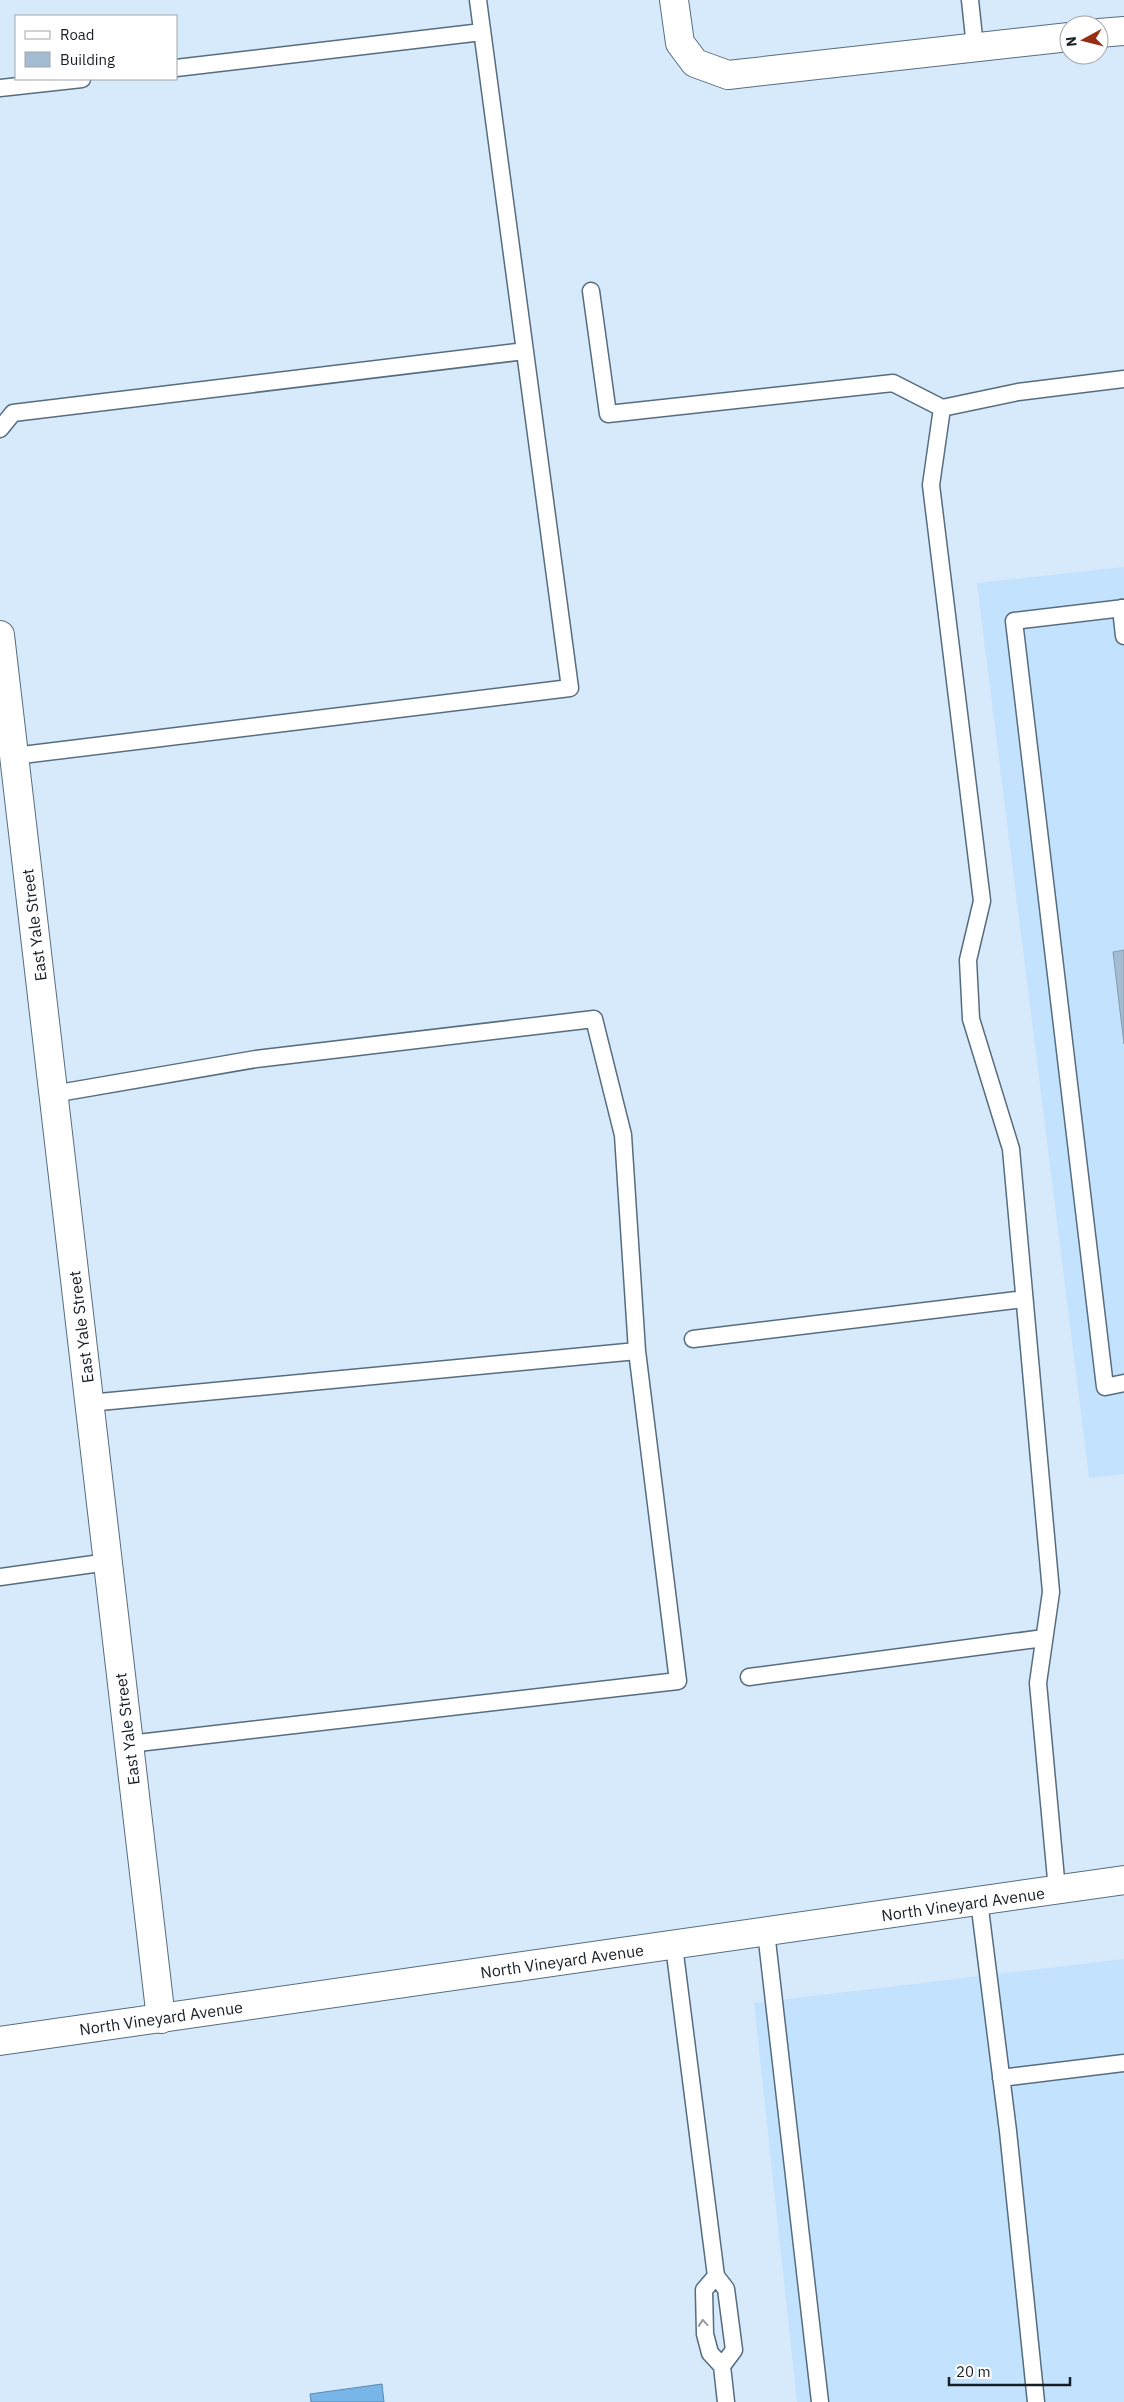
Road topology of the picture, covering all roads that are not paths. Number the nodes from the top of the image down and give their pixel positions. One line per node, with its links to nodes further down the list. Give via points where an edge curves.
1 (478, 0): 5 (lane)
2 (674, 0): 8 (street, via 680,44 695,63 728,75)
3 (970, 0): 8 (lane)
4 (1124, 31): 6 (street)
5 (482, 32): 9 (lane); 13 (lane)
6 (1109, 32)
7 (1059, 38): 8 (street)
8 (975, 47)
9 (178, 68)
10 (73, 80): 11 (lane)
11 (0, 88)
12 (591, 291): 15 (lane, via 608,414 892,383)
13 (525, 351): 16 (lane, via 13,413); 20 (lane, via 570,688)
14 (1124, 379): 15 (lane, via 1018,392)
15 (942, 408): 22 (lane, via 931,485 982,901 968,960 971,1019 1011,1149)
16 (0, 428)
17 (1122, 608): 19 (lane); 25 (lane, via 1014,621 1105,1387)
18 (0, 635): 20 (street, East Yale Street)
19 (1124, 636)
20 (14, 756): 21 (street, East Yale Street)
21 (54, 1094): 24 (lane, via 256,1059 594,1019 623,1135); 26 (street, East Yale Street)
22 (1024, 1299): 23 (lane); 29 (lane, via 1051,1592)
23 (693, 1339)
24 (637, 1351): 26 (lane); 31 (lane, via 678,1680)
25 (1124, 1383)
26 (90, 1403): 27 (street, East Yale Street)
27 (108, 1562): 28 (lane); 31 (street, East Yale Street)
28 (0, 1577)
29 (1044, 1638): 30 (lane); 33 (lane, via 1038,1683)
30 (748, 1677)
31 (128, 1744): 37 (street, East Yale Street)
32 (1124, 1880): 33 (street, North Vineyard Avenue)
33 (1057, 1890): 34 (street, North Vineyard Avenue)
34 (979, 1901): 35 (street, North Vineyard Avenue); 40 (lane)
35 (766, 1932): 36 (street, North Vineyard Avenue); 44 (lane)
36 (674, 1946): 37 (street, North Vineyard Avenue); 41 (lane)
37 (161, 2019): 38 (street, North Vineyard Avenue)
38 (0, 2041)
39 (1124, 2063): 40 (lane)
40 (1001, 2078): 45 (lane)
41 (716, 2276): 42 (lane, via 726,2289 734,2350); 42 (lane, one-way to 41, via 707,2347 703,2321 704,2290)
42 (722, 2366): 43 (lane)
43 (726, 2402)
44 (820, 2402)
45 (1036, 2402)

